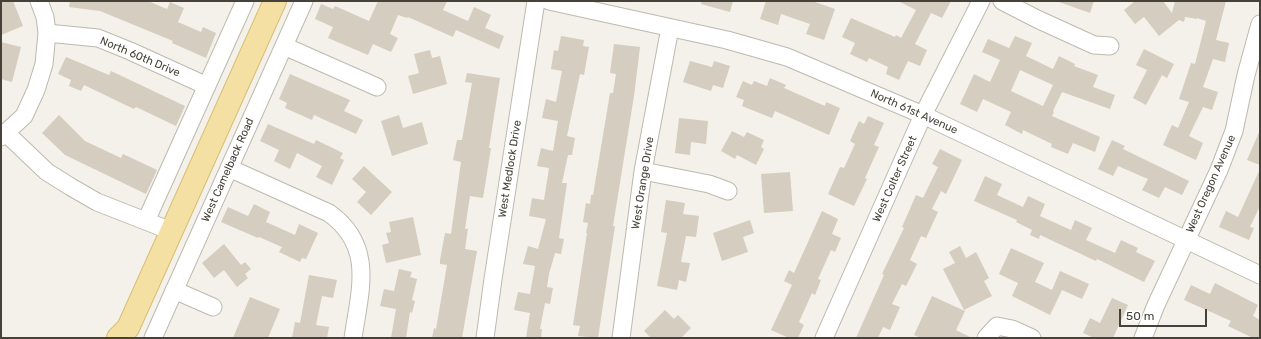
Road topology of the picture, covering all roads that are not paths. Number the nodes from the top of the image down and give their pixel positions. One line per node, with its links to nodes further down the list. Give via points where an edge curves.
1 (39, 1): 11 (street)
2 (245, 1): 14 (street)
3 (275, 1): 22 (main road)
4 (304, 1): 12 (street, West Camelback Road)
5 (536, 1): 31 (street, West Medlock Drive)
6 (549, 1): 10 (street, North 61st Avenue)
7 (981, 1): 16 (street, West Colter Street)
8 (1002, 1): 13 (street, via 1094,45)
9 (1260, 24): 23 (street, West Oregon Avenue, via 1234,131)
10 (670, 28): 16 (street, North 61st Avenue, via 727,40 787,57); 19 (street, West Orange Drive)
11 (47, 33): 14 (street, North 60th Drive, via 98,38); 17 (street, via 44,64 36,90 24,116)
12 (284, 46): 15 (street); 18 (street, West Camelback Road)
13 (1110, 46)
14 (207, 86): 21 (street)
15 (377, 87)
16 (923, 115): 23 (street, North 61st Avenue); 33 (street, West Colter Street)
17 (4, 135): 21 (street, via 47,172 71,187 97,202)
18 (229, 168): 25 (street, West Camelback Road); 30 (street, via 329,213 340,220 348,231 356,243 361,269)
19 (643, 171): 20 (street, via 709,184); 32 (street, West Orange Drive)
20 (728, 191)
21 (146, 221): 22 (street)
22 (171, 231): 28 (main road)
23 (1186, 240): 24 (street, North 61st Avenue); 35 (street, West Oregon Avenue)
24 (1260, 275)
25 (174, 290): 26 (street); 29 (street, West Camelback Road)
26 (213, 307)
27 (991, 332): 34 (street, via 1012,329)
28 (125, 335)
29 (153, 338)
30 (352, 338)
31 (486, 338)
32 (621, 338)
33 (824, 338)
34 (1032, 338)
35 (1142, 338)

